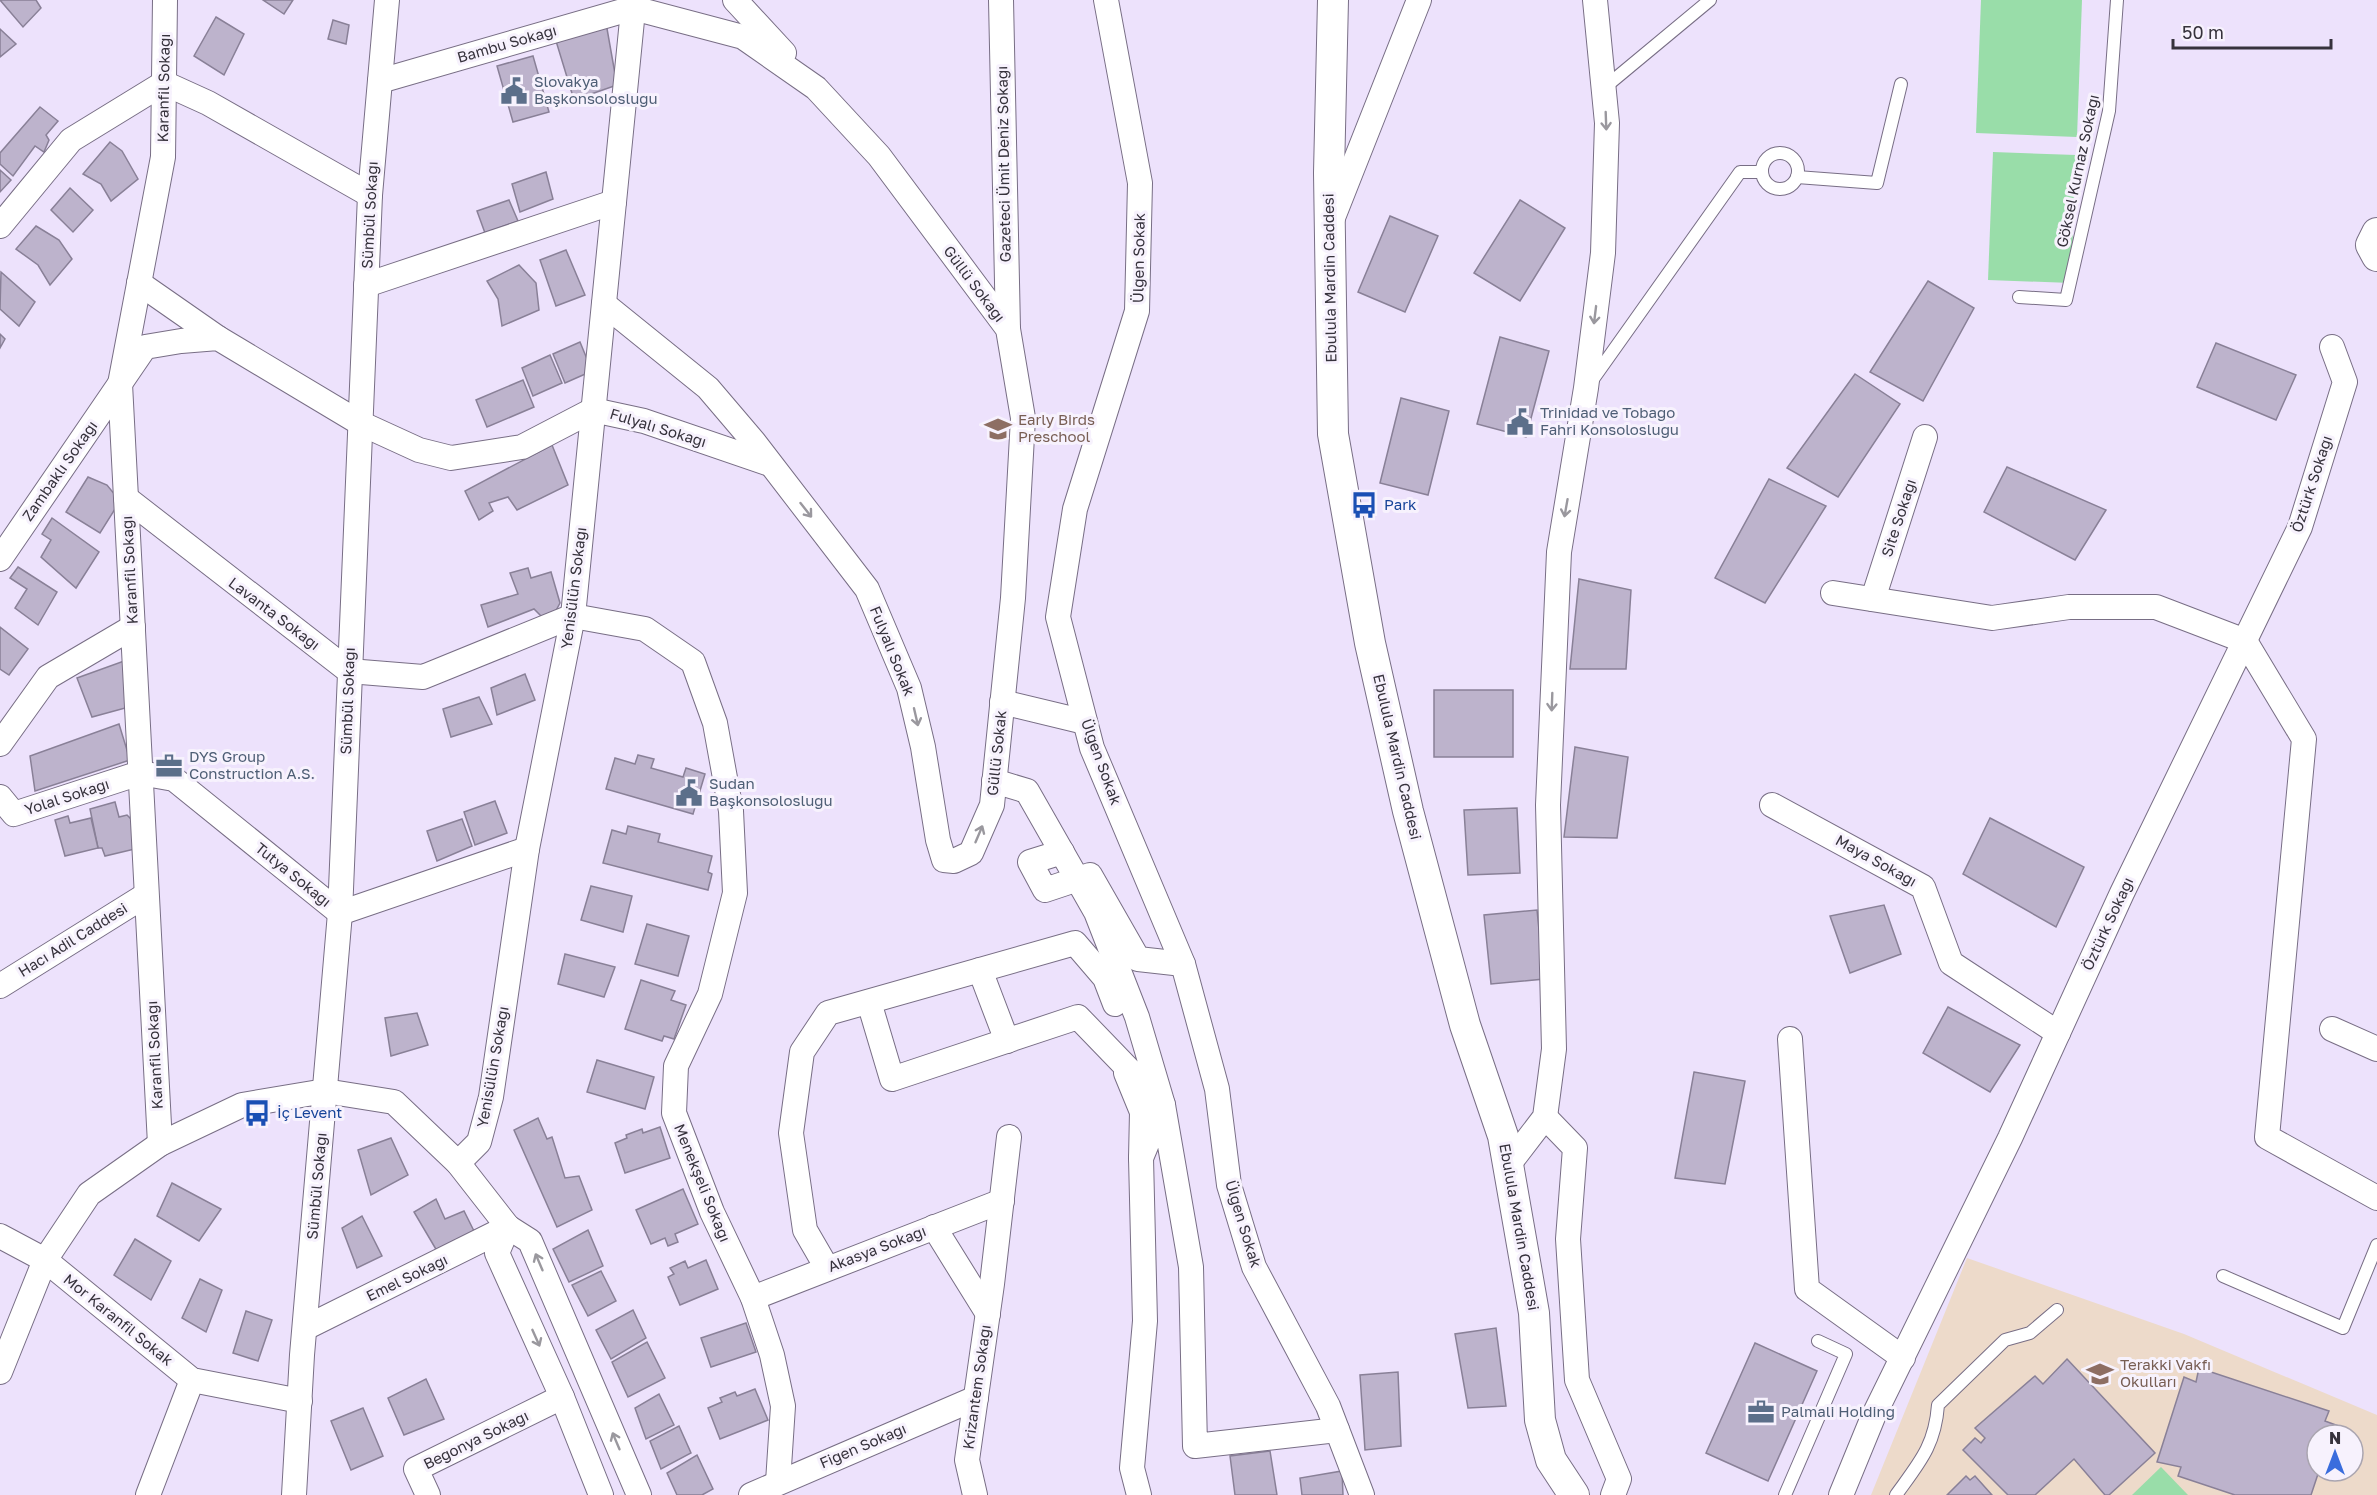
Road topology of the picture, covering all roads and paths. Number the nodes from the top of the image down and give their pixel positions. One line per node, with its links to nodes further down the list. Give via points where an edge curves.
1 (165, 0): 13 (street, Karanfil Sokağı)
2 (387, 0): 12 (street, Sümbül Sokağı)
3 (735, 0): 15 (street, Güllü Sokağı)
4 (1001, 0): 29 (street, Gazeteci Ümit Deniz Sokağı)
5 (1106, 0): 47 (street, Ülgen Sokak, via 1140,183 1137,310 1075,509 1058,617)
6 (1333, 0): 22 (street, Ebulula Mardin Caddesi)
7 (1419, 0): 22 (street)
8 (1595, 0): 16 (street)
9 (1710, 0): 16 (lane)
10 (2117, 0): 27 (lane, Göksel Kurnaz Sokağı, via 2109,111 2066,300)
11 (634, 4): 12 (street, Bambu Sokağı); 15 (street, Güllü Sokağı, via 743,37); 20 (street, Yenisülün Sokağı)
12 (380, 81): 19 (street, Sümbül Sokağı)
13 (164, 83): 19 (street, via 208,103); 21 (street, via 71,140); 25 (street, Karanfil Sokağı, via 163,157)
14 (1901, 84): 18 (lane, via 1877,183)
15 (816, 88): 29 (street, Güllü Sokağı, via 879,156)
16 (1604, 88): 33 (street, one-way to 33, via 1607,123 1603,253)
17 (1761, 172): 18 (lane, via 1764,182 1773,188 1792,185); 18 (lane, via 1764,159 1775,152 1789,154 1797,164); 33 (lane, via 1740,172)
18 (1797, 177)
19 (370, 195): 26 (street, Sümbül Sokağı)
20 (614, 202): 26 (street); 28 (street, Yenisülün Sokağı)
21 (0, 226)
22 (1329, 228): 77 (street, Ebulula Mardin Caddesi, via 1333,434 1370,643 1417,845 1465,1025)
23 (2377, 233): 24 (street, via 2371,244)
24 (2377, 256)
25 (139, 283): 30 (street, Fulyalı Sokağı); 32 (street, Karanfil Sokağı)
26 (366, 285): 35 (street, Sümbül Sokağı)
27 (2019, 297)
28 (604, 303): 34 (street, Yenisülün Sokağı); 37 (street, via 708,388)
29 (1008, 329): 46 (street, Güllü Sokağı, via 1023,418 1013,598)
30 (218, 338): 32 (street, via 145,347); 35 (street, Fulyalı Sokağı)
31 (2332, 347): 44 (street, Öztürk Sokağı, via 2345,382 2300,527)
32 (120, 384): 38 (street, Karanfil Sokağı); 39 (street, Zambaklı Sokağı)
33 (1586, 388): 72 (street, one-way to 72, via 1559,552 1548,804 1554,1049)
34 (593, 410): 35 (street, Fulyalı Sokağı, via 522,447 451,458 419,450); 37 (street, Fulyalı Sokağı, via 644,421); 42 (street, Yenisülün Sokağı)
35 (360, 423): 45 (street, Sümbül Sokağı)
36 (1926, 437): 41 (street, Site Sokağı)
37 (770, 464): 52 (street, Fulyalı Sokak, one-way to 52, via 867,589 909,688 945,860 954,861 971,853)
38 (126, 498): 43 (street, Karanfil Sokağı); 45 (street, Lavanta Sokağı)
39 (0, 559)
40 (1833, 593): 41 (street)
41 (1873, 600): 44 (street, via 1992,618 2069,607 2156,607)
42 (573, 616): 45 (street, via 423,677); 54 (street, Yenisülün Sokağı); 87 (street, Menekşeli Sokağı, via 645,629 693,662 715,723 731,811 735,893 710,994 676,1066 674,1113 712,1212)
43 (133, 627): 48 (street, via 48,677); 49 (street, Karanfil Sokağı)
44 (2245, 640): 64 (street, Öztürk Sokağı); 78 (street, via 2304,738 2267,1137)
45 (350, 671): 58 (street, Sümbül Sokağı)
46 (1002, 702): 47 (street); 50 (street, Güllü Sokak)
47 (1085, 722): 59 (street, Ülgen Sokak, via 1092,748)
48 (0, 744)
49 (140, 773): 51 (street, Yolal Sokağı, via 14,814); 57 (street, Karanfil Sokağı); 58 (street, Tutya Sokağı, via 174,779)
50 (994, 781): 52 (street, Güllü Sokak); 55 (street, via 1027,791)
51 (0, 797)
52 (992, 804)
53 (1772, 804): 64 (street, Maya Sokağı, via 1923,887 1951,963)
54 (527, 849): 58 (street, Tutya Sokağı); 76 (street, Yenisülün Sokağı, via 490,1097 479,1142)
55 (1062, 852): 56 (street); 56 (street, via 1030,862 1045,890)
56 (1078, 880): 59 (street, via 1090,875 1138,959); 71 (street, via 1096,912 1137,1017)
57 (146, 895): 61 (street, Hacı Adil Caddesi); 74 (street, Karanfil Sokağı)
58 (340, 913): 70 (street, Sümbül Sokağı)
59 (1183, 964): 98 (street, Ülgen Sokak, via 1217,1089 1229,1185 1254,1267)
60 (980, 970): 62 (street); 66 (street); 69 (street, via 1075,943 1106,978)
61 (0, 986)
62 (868, 1002): 66 (street, via 892,1079); 85 (street, via 828,1013 802,1052 791,1133 805,1230)
63 (2332, 1029): 67 (street)
64 (2058, 1033): 92 (street, Öztürk Sokağı)
65 (1790, 1039): 92 (street, via 1807,1289)
66 (1007, 1041): 68 (street, via 1078,1017)
67 (2377, 1049)
68 (1122, 1062): 69 (street); 75 (street, via 1142,1112)
69 (1143, 1084): 71 (street)
70 (325, 1091): 74 (street, via 242,1105); 76 (street, via 394,1102); 90 (street, Sümbül Sokağı)
71 (1163, 1105): 75 (street); 98 (street, via 1191,1266 1195,1446)
72 (1545, 1117): 77 (street); 112 (street, via 1575,1148 1568,1239 1577,1380 1619,1479)
73 (1009, 1137): 79 (street, Krizantem Sokağı)
74 (160, 1144): 84 (street, via 89,1194)
75 (1141, 1158): 109 (street, via 1145,1321 1132,1468)
76 (458, 1163): 80 (street)
77 (1509, 1164): 111 (street, Ebulula Mardin Caddesi, via 1534,1313 1540,1420 1551,1460)
78 (2377, 1198)
79 (1002, 1201): 81 (street, Akasya Sokağı); 89 (street, Krizantem Sokağı)
80 (508, 1227): 90 (street, Emel Sokağı); 95 (street, one-way to 95, via 497,1253); 106 (street, one-way to 80, via 530,1241)
81 (934, 1227): 85 (street, Akasya Sokağı); 89 (street, Krizantem Sokağı)
82 (0, 1236): 84 (street, Mor Karanfil Sokak)
83 (2377, 1245): 86 (lane, via 2343,1328)
84 (45, 1260): 93 (street); 94 (street, Mor Karanfil Sokak)
85 (826, 1268): 87 (street, Akasya Sokağı)
86 (2223, 1276)
87 (753, 1298): 100 (street, Menekşeli Sokağı, via 772,1355 783,1406)
88 (2057, 1310): 115 (lane, via 2030,1332 2005,1340 1938,1405 1936,1427 1927,1452)
89 (988, 1314): 96 (street, Krizantem Sokağı)
90 (305, 1328): 97 (street, Sümbül Sokağı)
91 (1818, 1341): 113 (lane, via 1846,1354)
92 (1903, 1358): 114 (street, Öztürk Sokağı)
93 (0, 1372)
94 (192, 1380): 97 (street); 101 (street)
95 (562, 1397): 104 (street, Begonya Sokağı, via 416,1469); 105 (street)
96 (976, 1398): 100 (street, Figen Sokağı); 108 (street, Krizantem Sokağı, via 967,1460)
97 (300, 1401): 99 (street, Sümbül Sokağı)
98 (1337, 1430): 110 (street, Ülgen Sokak)
99 (296, 1469): 102 (street, Sümbül Sokağı); 103 (street)
100 (778, 1482): 107 (street, Figen Sokağı)
101 (148, 1495)
102 (294, 1495)
103 (309, 1495)
104 (428, 1495)
105 (601, 1495)
106 (639, 1495)
107 (751, 1495)
108 (975, 1495)
109 (1138, 1495)
110 (1362, 1495)
111 (1575, 1495)
112 (1613, 1495)
113 (1785, 1495)
114 (1841, 1495)
115 (1896, 1495)

